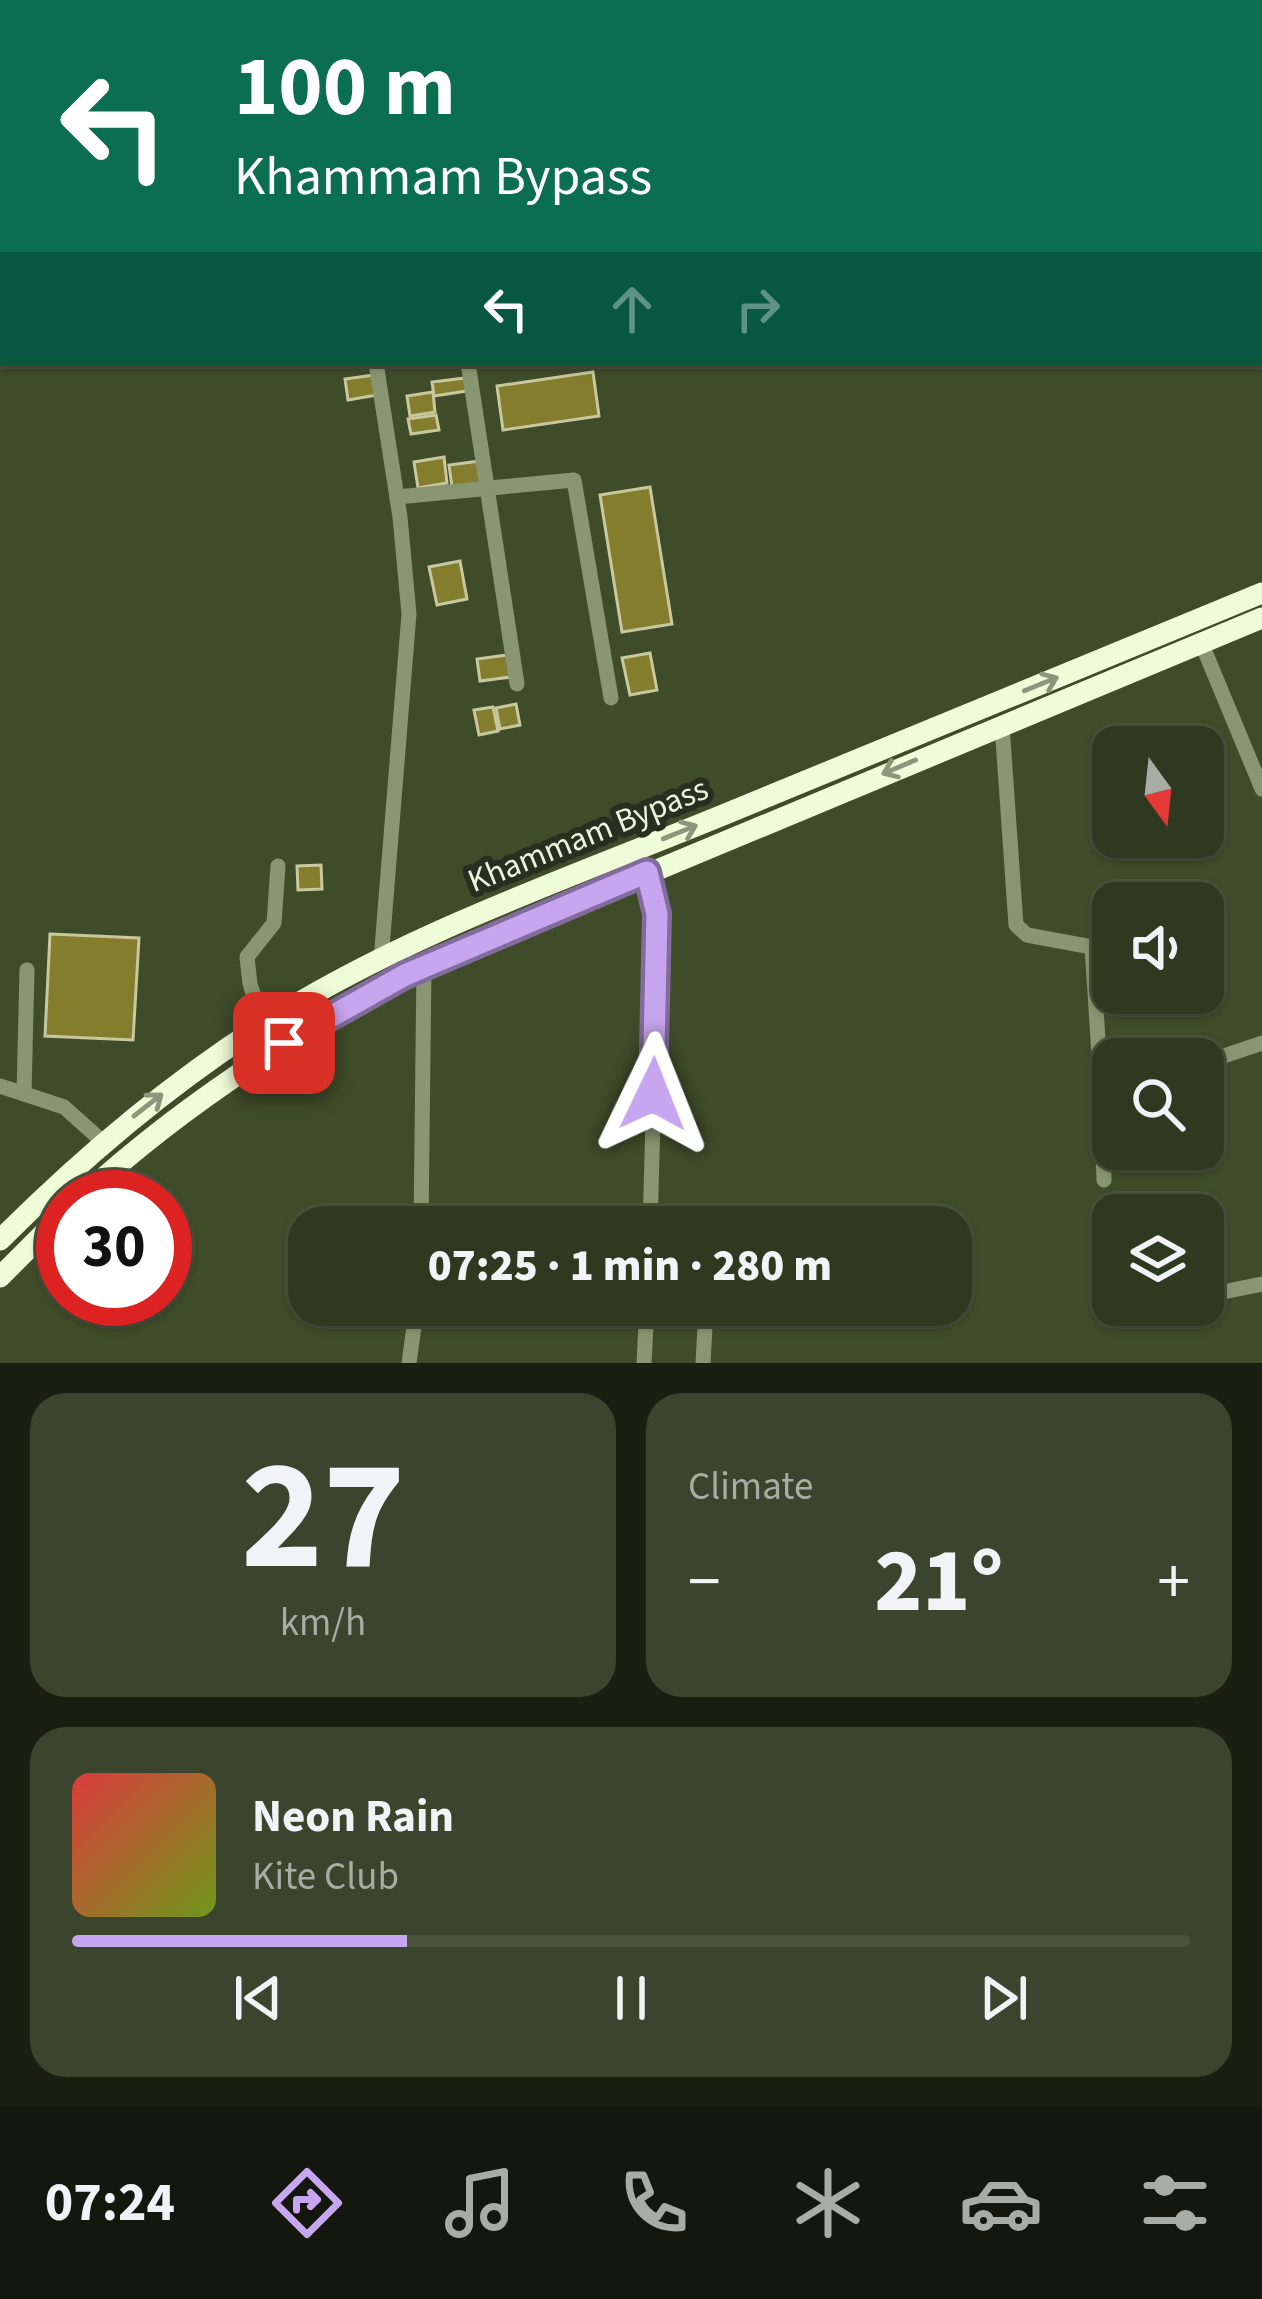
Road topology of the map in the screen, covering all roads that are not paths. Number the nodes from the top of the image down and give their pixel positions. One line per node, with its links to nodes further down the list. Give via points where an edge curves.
1 (376, 366): 4 (street)
2 (468, 366): 3 (street)
3 (487, 487): 4 (street); 8 (street); 9 (street, via 576,483)
4 (397, 497): 16 (street, via 408,666)
5 (1262, 593): 7 (highway, Khammam Bypass)
6 (1262, 617): 7 (highway, Khammam Bypass)
7 (1197, 632): 10 (highway, Khammam Bypass); 11 (street); 14 (highway, Khammam Bypass, one-way to 7)
8 (517, 684)
9 (611, 698)
10 (1002, 725): 13 (highway, Khammam Bypass, one-way to 13); 20 (street, via 1016,925 1092,947)
11 (1262, 789)
12 (278, 866): 19 (street, via 274,923 247,957)
13 (647, 872): 15 (highway, Khammam Bypass); 31 (street, via 658,942)
14 (557, 882): 15 (highway); 16 (highway, Khammam Bypass)
15 (568, 905): 17 (highway, Khammam Bypass)
16 (381, 960): 19 (highway, Khammam Bypass)
17 (424, 966): 27 (highway, Khammam Bypass, via 284,1043); 30 (street)
18 (27, 970): 25 (street)
19 (263, 1024): 26 (highway, Khammam Bypass, one-way to 19)
20 (1103, 1038)
21 (1259, 1044): 22 (street); 23 (street)
22 (1224, 1056)
23 (1262, 1065)
24 (0, 1086): 25 (street)
25 (23, 1094): 26 (street, via 64,1107)
26 (102, 1141): 32 (highway, Khammam Bypass)
27 (111, 1170)
28 (1104, 1170): 29 (street)
29 (1104, 1180)
30 (422, 1206)
31 (651, 1206)
32 (0, 1240)
33 (36, 1241): 34 (highway)
34 (0, 1277)
35 (1262, 1284): 36 (street)
36 (1224, 1292)
37 (414, 1326): 40 (street)
38 (646, 1326): 41 (street)
39 (705, 1326): 42 (street)
40 (409, 1363)
41 (644, 1363)
42 (703, 1363)

